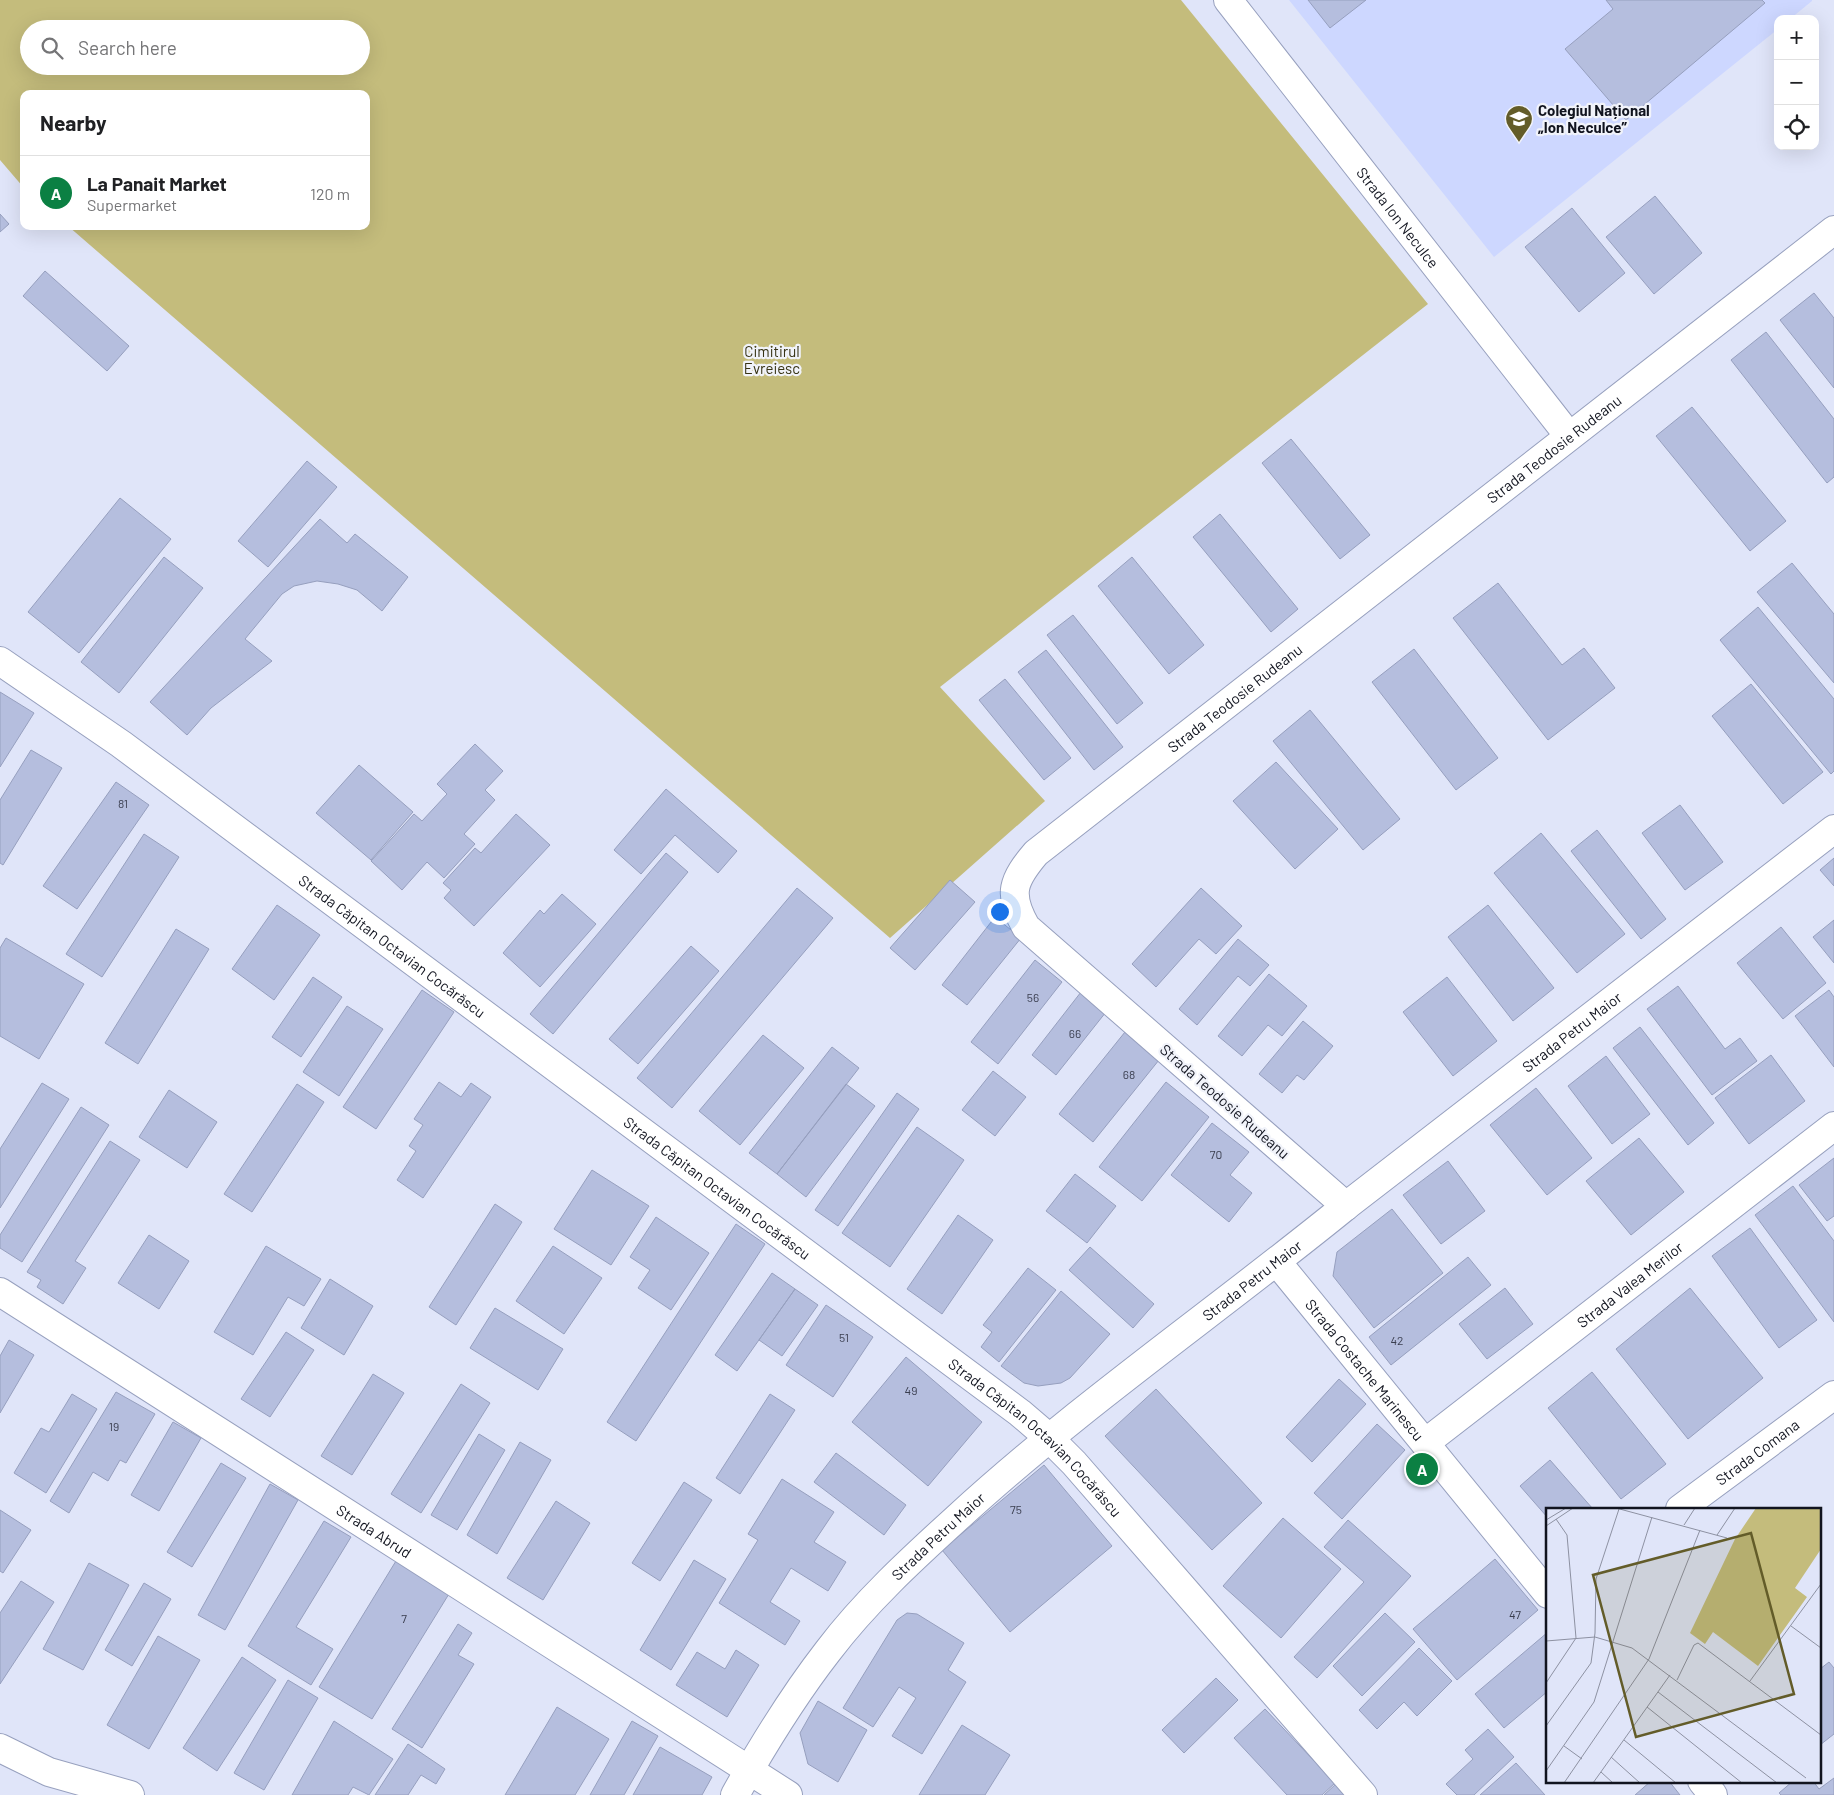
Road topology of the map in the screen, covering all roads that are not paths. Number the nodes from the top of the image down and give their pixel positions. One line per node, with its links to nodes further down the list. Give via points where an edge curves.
1 (1228, 0): 3 (street, Strada Ion Neculce)
2 (1834, 230): 3 (street, Strada Teodosie Rudeanu)
3 (1569, 436): 7 (street, Strada Teodosie Rudeanu, via 1036,852 1018,874 1016,910 1026,927)
4 (0, 661): 11 (street, Strada Căpitan Octavian Cocărăscu, via 121,744)
5 (1834, 830): 7 (street, Strada Petru Maior)
6 (1834, 1126): 12 (street, Strada Valea Merilor)
7 (1346, 1206): 8 (street, Strada Petru Maior)
8 (1277, 1262): 11 (street, Strada Petru Maior); 12 (street, Strada Costache Marinescu)
9 (0, 1292): 16 (street, Strada Abrud)
10 (1834, 1395): 13 (street, Strada Comana)
11 (1048, 1436): 16 (street, Strada Petru Maior, via 934,1538 884,1588 830,1649 782,1715); 21 (street, Strada Căpitan Octavian Cocărăscu)
12 (1425, 1443): 14 (street, Strada Costache Marinescu)
13 (1681, 1508)
14 (1546, 1592)
15 (0, 1748): 18 (street, via 49,1772)
16 (748, 1771): 19 (street, Strada Petru Maior); 20 (street, Strada Abrud)
17 (1703, 1782): 22 (street)
18 (130, 1795)
19 (735, 1795)
20 (788, 1795)
21 (1363, 1795)
22 (1713, 1795)

